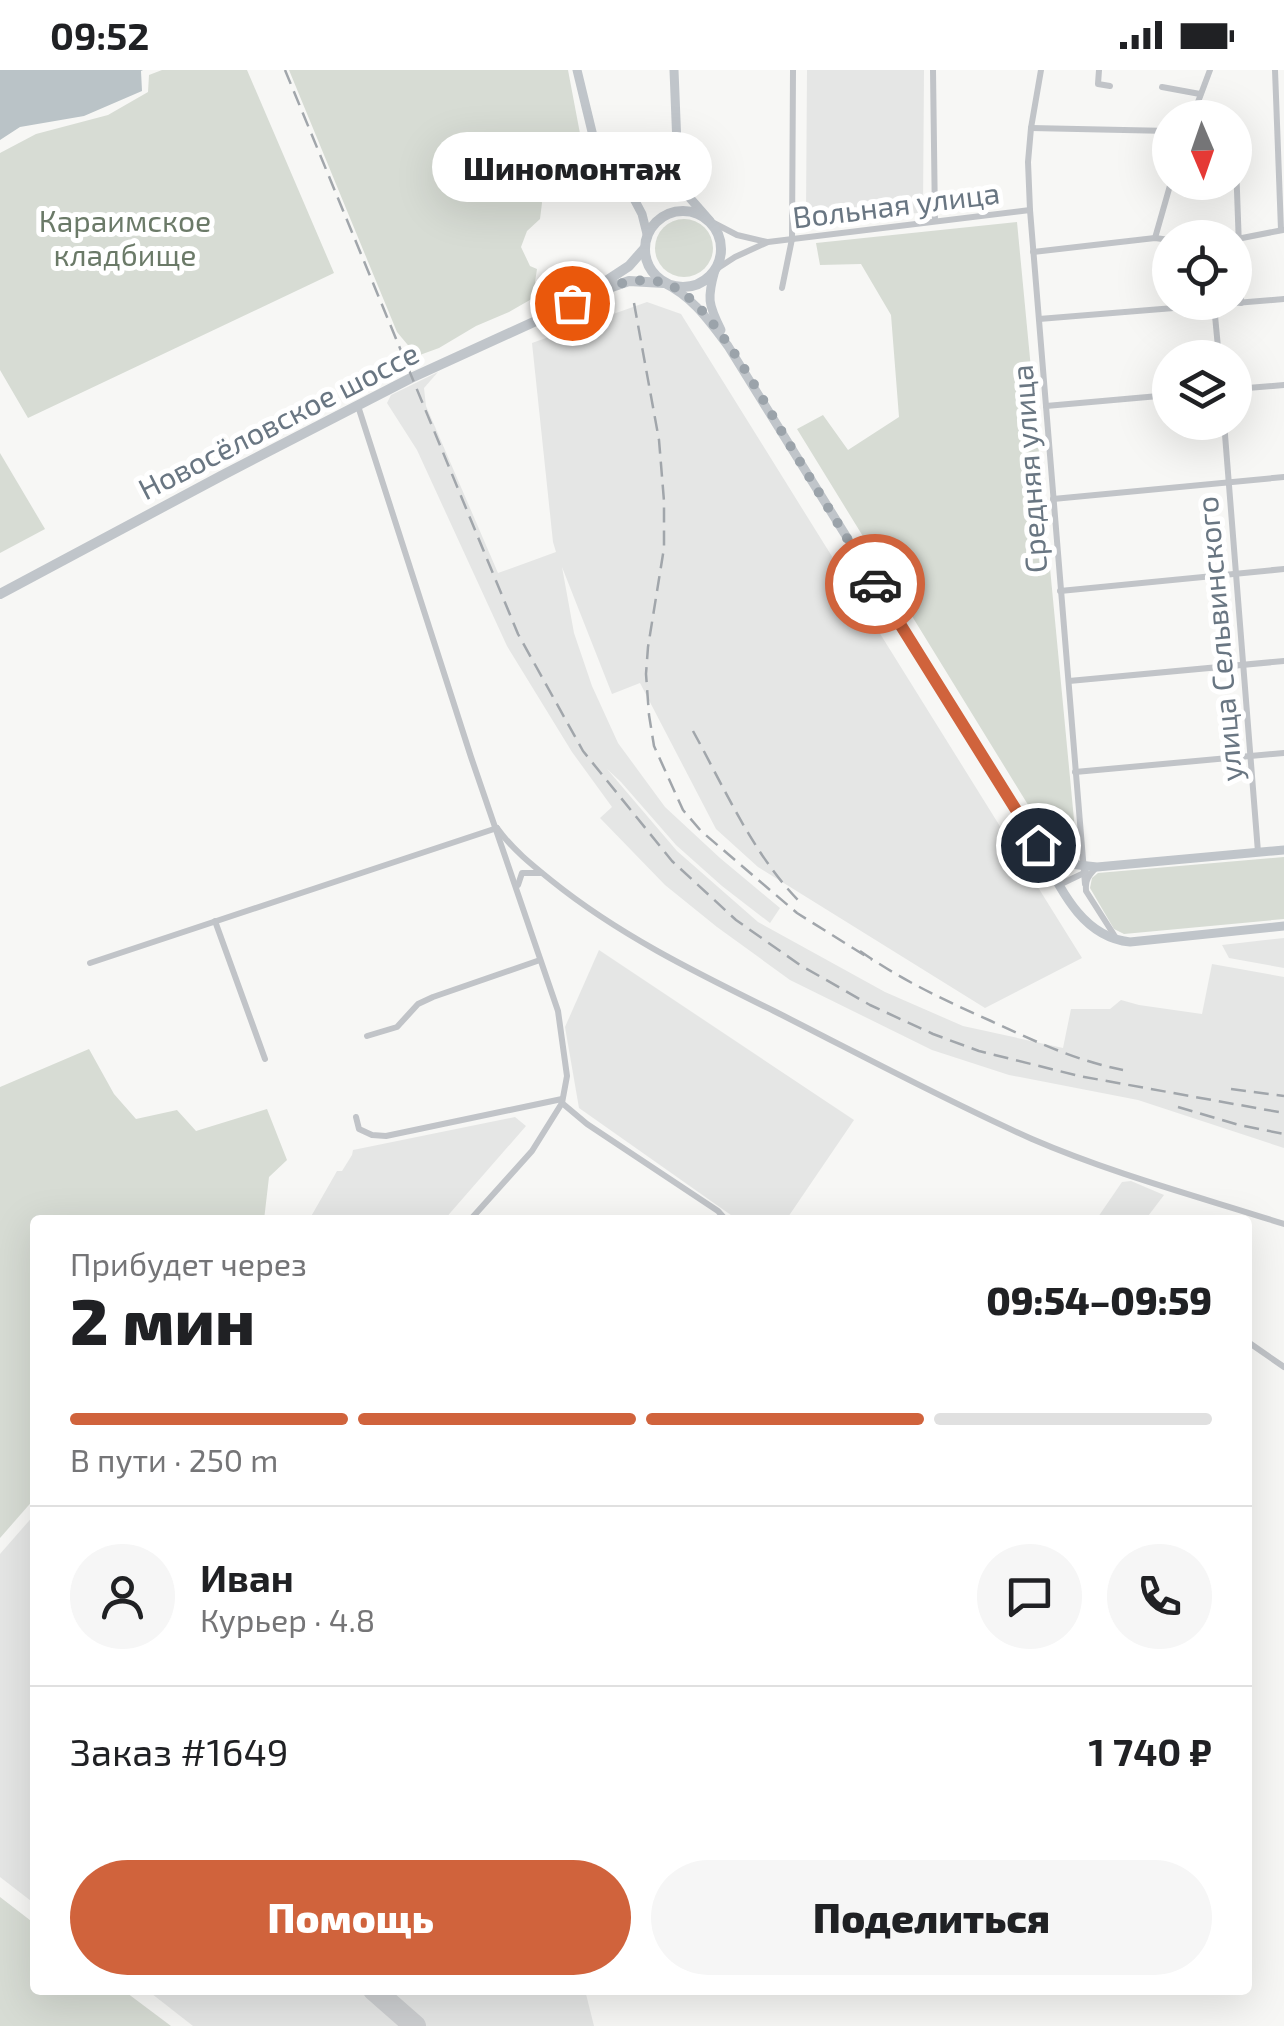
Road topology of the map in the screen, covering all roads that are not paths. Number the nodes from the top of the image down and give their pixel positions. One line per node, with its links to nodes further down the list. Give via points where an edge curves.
1 (577, 70): 15 (main road, via 594,140)
2 (674, 70): 16 (main road, via 678,170)
3 (793, 70): 27 (street)
4 (933, 70): 21 (street)
5 (1040, 70): 13 (street, Средняя улица)
6 (1099, 70): 9 (street, via 1098,84)
7 (1210, 70): 11 (street)
8 (1275, 70): 23 (street)
9 (1110, 86)
10 (1162, 86): 11 (street)
11 (1201, 94): 12 (street)
12 (1199, 100)
13 (1031, 128): 14 (street); 17 (street, Средняя улица)
14 (1152, 131)
15 (633, 197): 16 (street, via 640,187); 24 (main road)
16 (688, 197): 20 (main road)
17 (1030, 199): 18 (street, Средняя улица); 19 (street)
18 (1030, 210): 19 (street, Вольная улица); 22 (street, Средняя улица)
19 (1013, 212): 21 (street, Вольная улица); 22 (street)
20 (710, 221): 24 (main road, via 681,210 659,218); 28 (street); 31 (main road, via 721,243)
21 (935, 221): 27 (street, Вольная улица)
22 (1031, 224): 30 (street, Средняя улица)
23 (1282, 230): 25 (street)
24 (647, 234): 29 (main road)
25 (1252, 236)
26 (1152, 238): 30 (street)
27 (792, 239): 28 (street, Вольная улица); 33 (street)
28 (768, 242): 31 (street)
29 (644, 249): 32 (main road); 34 (main road, Новосёловское шоссе)
30 (1033, 252): 38 (street, Средняя улица)
31 (715, 270): 32 (main road, via 693,285); 39 (main road, via 708,296)
32 (664, 283): 34 (main road, Новосёловское шоссе, via 629,281); 39 (main road, via 692,300)
33 (782, 288)
34 (582, 298): 43 (main road, Новосёловское шоссе)
35 (1284, 299): 36 (street)
36 (1252, 302)
37 (1152, 311): 38 (street)
38 (1039, 320): 44 (street, Средняя улица)
39 (728, 346): 60 (main road)
40 (1284, 385): 41 (street)
41 (1252, 388)
42 (1152, 397): 44 (street)
43 (358, 406): 52 (main road, Новосёловское шоссе); 59 (street)
44 (1046, 406): 48 (street, Средняя улица)
45 (1225, 440): 47 (street, улица Сельвинского)
46 (1284, 477): 47 (street)
47 (1228, 482): 48 (street); 50 (street, улица Сельвинского)
48 (1053, 500): 51 (street, Средняя улица)
49 (1284, 569): 50 (street)
50 (1235, 574): 51 (street); 54 (street, улица Сельвинского)
51 (1060, 591): 55 (street, Средняя улица)
52 (0, 594)
53 (1284, 661): 54 (street)
54 (1243, 664): 55 (street); 57 (street, улица Сельвинского)
55 (1068, 681): 58 (street, Средняя улица)
56 (1284, 753): 57 (street)
57 (1250, 756): 58 (street); 62 (street, улица Сельвинского)
58 (1075, 772): 64 (street, Средняя улица)
59 (497, 828): 65 (street); 68 (street); 69 (street)
60 (1038, 845): 64 (main road, via 1053,860); 67 (main road)
61 (1284, 850): 62 (main road)
62 (1258, 852): 63 (main road)
63 (1096, 867): 64 (main road); 66 (street)
64 (1083, 869): 66 (street, Средняя улица); 67 (street)
65 (542, 873): 68 (street, via 522,874); 80 (street, via 627,934 711,980 1030,1138)
66 (1085, 884): 71 (street)
67 (1059, 885): 71 (main road, via 1094,930)
68 (518, 894): 72 (street)
69 (215, 920): 73 (street); 75 (street)
70 (1284, 926): 71 (main road)
71 (1118, 941)
72 (540, 960): 74 (street, via 433,997 396,1026); 76 (street, via 558,1011 567,1076)
73 (90, 963)
74 (367, 1036)
75 (264, 1059)
76 (562, 1101): 77 (street, via 386,1136 359,1129); 78 (street, via 532,1151); 79 (street)
77 (356, 1117)
78 (474, 1215)
79 (722, 1215)
80 (1284, 1224)
81 (1252, 1345): 82 (street)
82 (1284, 1367)

